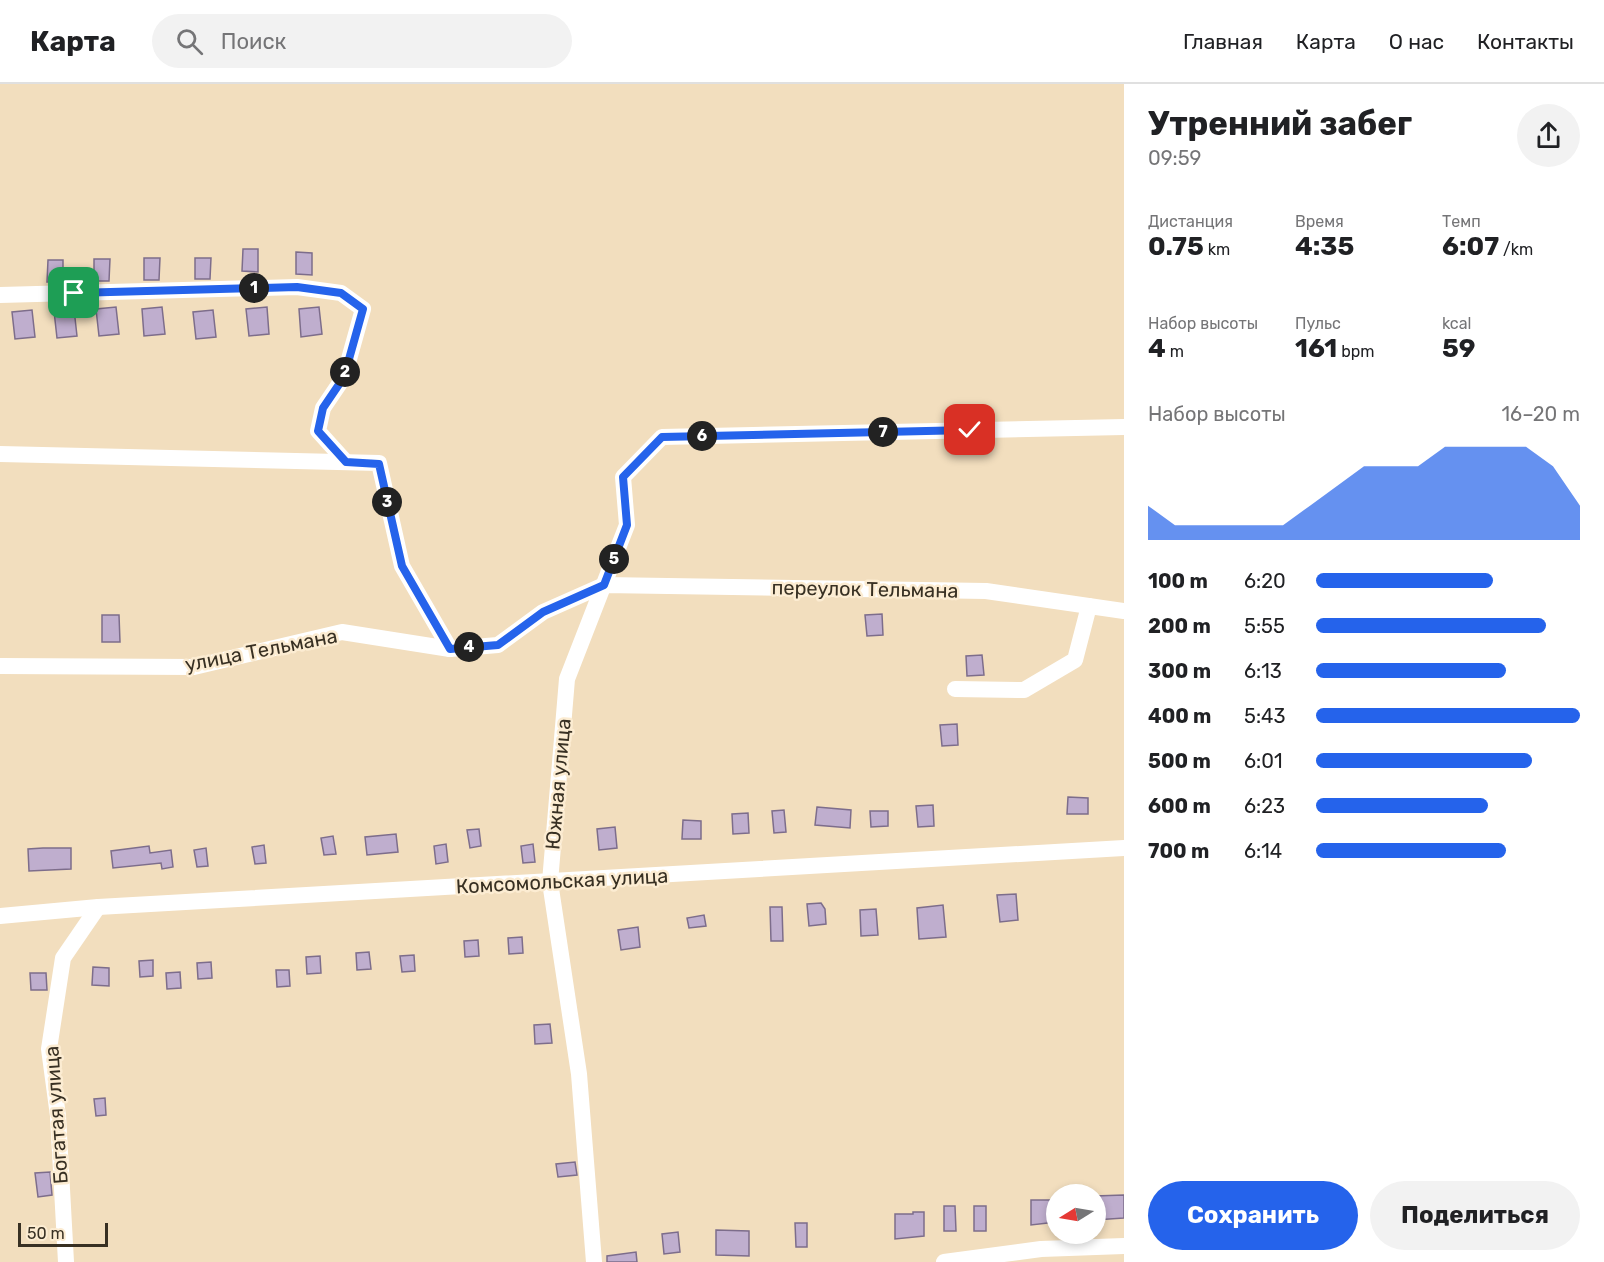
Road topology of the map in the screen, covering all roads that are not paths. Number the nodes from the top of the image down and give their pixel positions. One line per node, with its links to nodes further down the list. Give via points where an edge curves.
1 (0, 295): 4 (street, via 297,287 341,293 363,309 344,377 323,408 318,431)
2 (1124, 427): 5 (street, Южная улица, via 662,437 623,477 627,525)
3 (0, 454): 4 (street)
4 (346, 462): 8 (street, via 379,464 402,566)
5 (604, 585): 6 (street, переулок Тельмана, via 986,591); 8 (street, улица Тельмана, via 543,612 498,645); 12 (street, Южная улица, via 567,679)
6 (1089, 606): 7 (street, переулок Тельмана); 10 (street, via 1076,660 1024,690)
7 (1124, 611)
8 (450, 649): 9 (street, улица Тельмана, via 342,632 194,667)
9 (0, 666)
10 (955, 689)
11 (1124, 849): 12 (street, Комсомольская улица)
12 (550, 882): 13 (street, Комсомольская улица); 17 (street, Южная улица, via 579,1074)
13 (98, 906): 14 (street, Комсомольская улица); 16 (street, Богатая улица, via 63,958 49,1049 58,1116)
14 (0, 916)
15 (1124, 1246): 18 (street, via 1041,1249)
16 (66, 1262)
17 (594, 1262)
18 (944, 1262)

